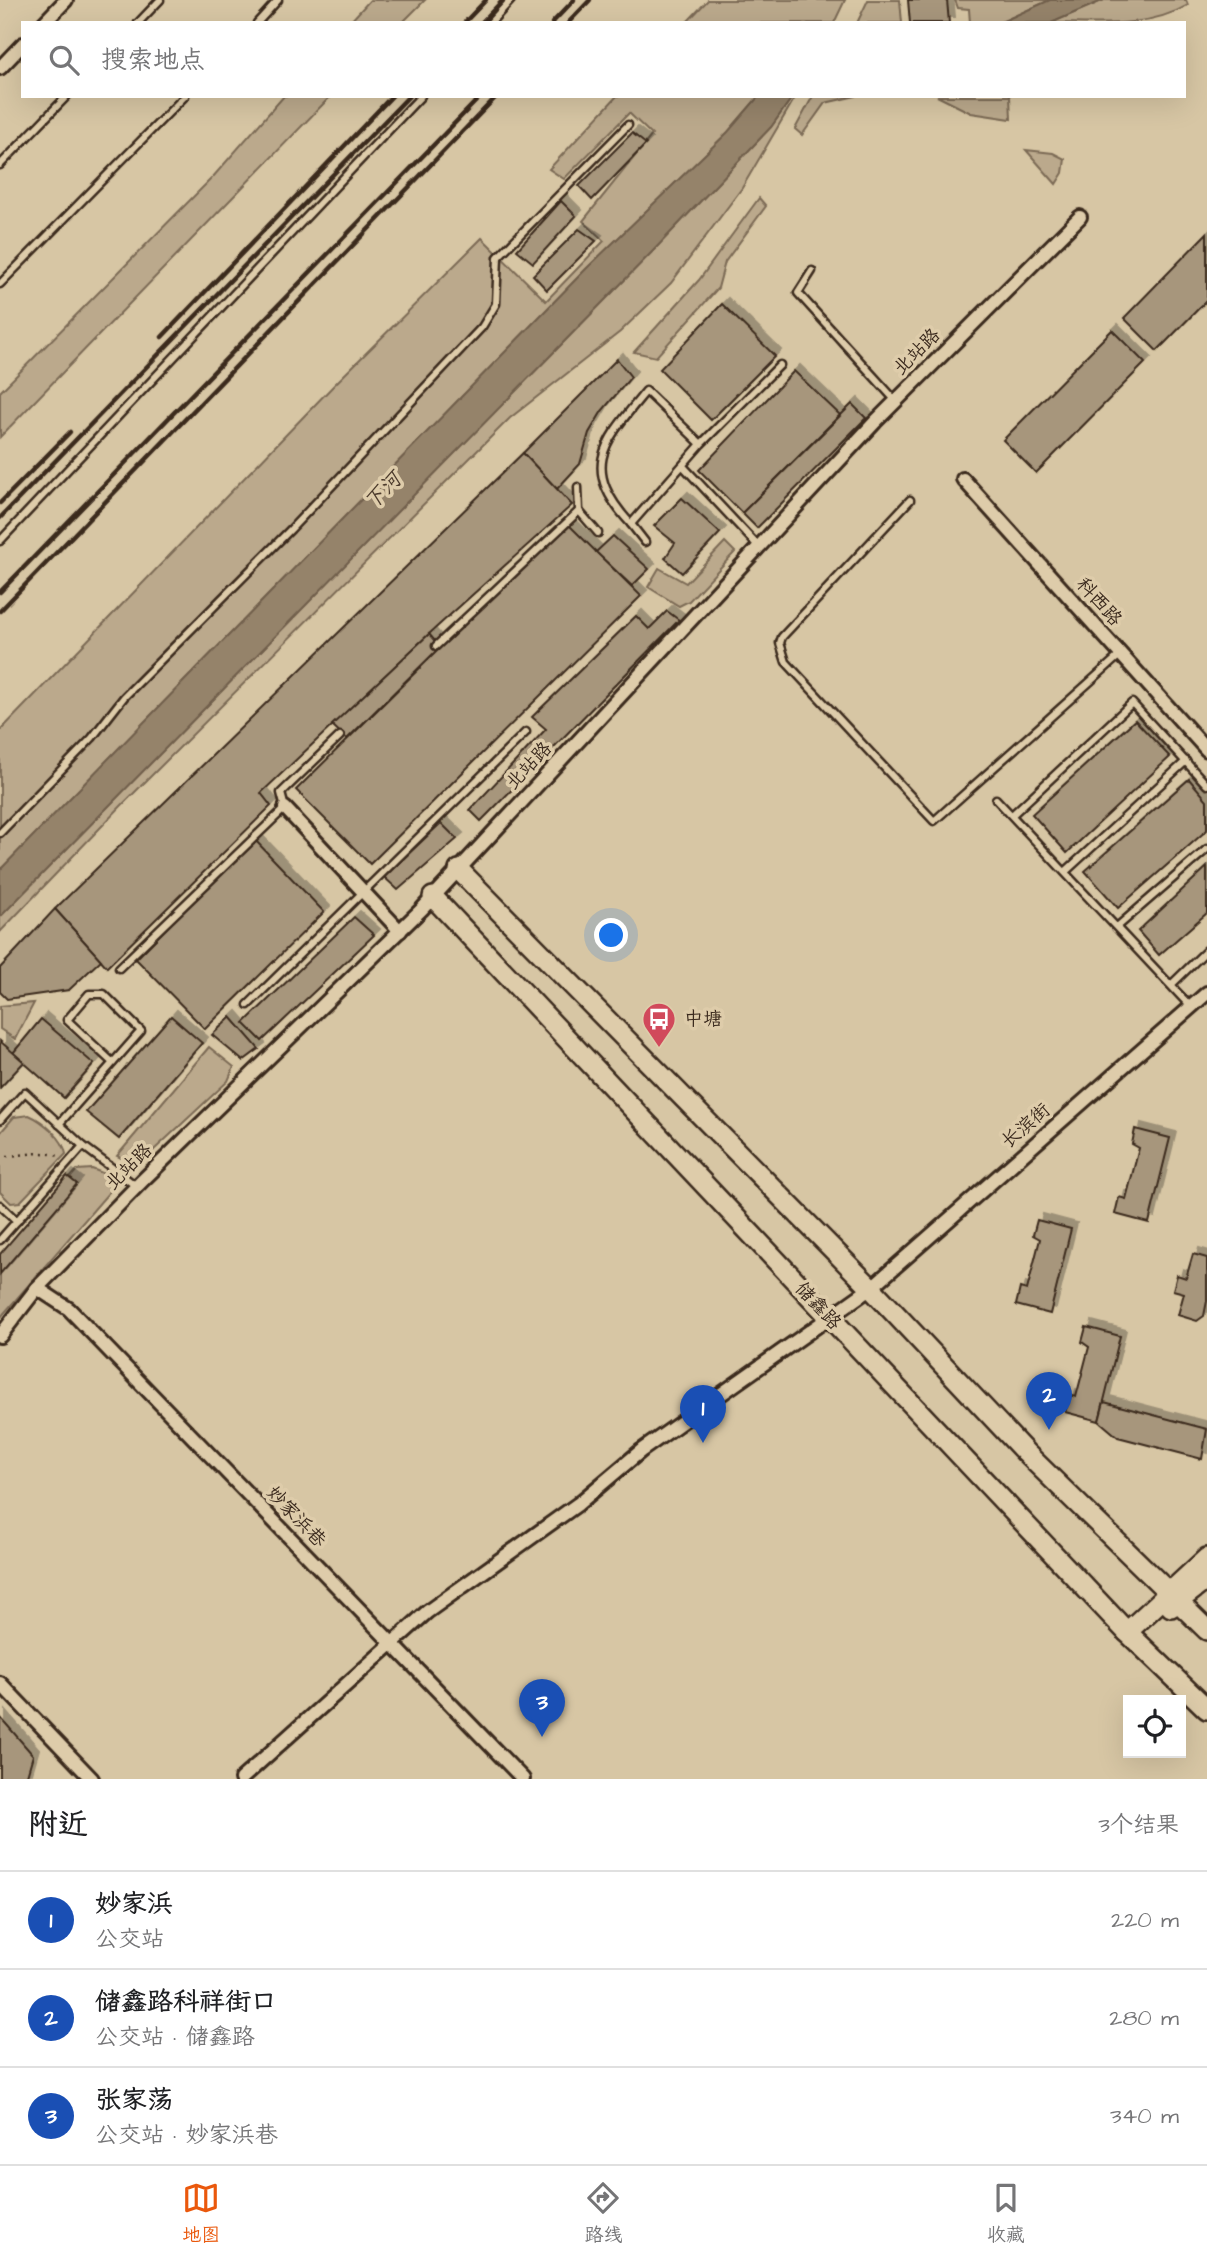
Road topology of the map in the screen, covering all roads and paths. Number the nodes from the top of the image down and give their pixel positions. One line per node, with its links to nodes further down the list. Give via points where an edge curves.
1 (66, 0): 5 (street)
2 (160, 0): 6 (lane)
3 (278, 0): 7 (lane)
4 (511, 0): 8 (lane)
5 (46, 21)
6 (140, 21)
7 (259, 21)
8 (492, 21)
9 (21, 46): 10 (street)
10 (0, 68)
11 (65, 98): 15 (lane)
12 (183, 98): 18 (lane)
13 (419, 98): 29 (lane)
14 (628, 125): 42 (lane, via 498,257 496,303 482,327 124,697 92,738)
15 (0, 165)
16 (1080, 217): 20 (street, 北站路)
17 (813, 271): 20 (lane, via 798,293)
18 (0, 284)
19 (780, 365): 21 (lane)
20 (896, 401): 31 (street, 北站路)
21 (701, 444): 22 (lane); 27 (lane, via 646,391 608,437 603,456 603,482 610,500)
22 (683, 466): 27 (lane); 31 (lane)
23 (963, 479): 33 (street, 科西路)
24 (578, 487): 26 (lane)
25 (910, 500): 33 (lane, via 780,643 786,662 934,821)
26 (579, 511): 28 (lane); 32 (lane)
27 (631, 524): 30 (lane)
28 (598, 533)
29 (0, 541)
30 (645, 542)
31 (759, 547): 44 (street, 北站路)
32 (436, 646)
33 (1121, 655): 36 (street, 科西路)
34 (526, 732): 46 (lane)
35 (340, 736): 40 (lane, via 281,793)
36 (1207, 750)
37 (1186, 761): 38 (lane); 41 (lane, via 1132,703); 45 (lane)
38 (1207, 785)
39 (996, 799): 41 (lane)
40 (285, 808): 46 (street); 51 (lane)
41 (1012, 815): 45 (lane)
42 (0, 833)
43 (1207, 849): 48 (lane)
44 (459, 870): 47 (street, 北站路); 67 (street)
45 (1065, 872): 48 (lane)
46 (362, 891): 49 (street); 54 (lane)
47 (433, 897): 49 (street, 北站路); 68 (street, 储鑫路)
48 (1116, 927): 52 (lane)
49 (400, 931): 62 (street, 北站路)
50 (1207, 950): 52 (lane)
51 (119, 968)
52 (1171, 985): 55 (lane)
53 (1207, 993): 55 (street, 长滨街)
54 (248, 1005)
55 (1191, 1007): 67 (street, 长滨街)
56 (113, 1063): 56 (lane, via 141,1031 104,994 89,994 67,1020); 58 (lane)
57 (0, 1121): 58 (lane, via 25,1092)
58 (60, 1124): 59 (lane)
59 (83, 1146): 61 (lane); 62 (lane)
60 (0, 1156): 61 (path, via 23,1157 45,1151)
61 (70, 1161): 64 (lane)
62 (137, 1186): 66 (street, 北站路)
63 (0, 1205): 64 (lane)
64 (17, 1221): 65 (lane)
65 (0, 1240)
66 (37, 1288): 69 (street, 北站路); 75 (street, 妙家浜巷, via 69,1309)
67 (871, 1288): 68 (street, 长滨街); 72 (street, via 1026,1453)
68 (830, 1318): 74 (street, 储鑫路); 75 (street, 长滨街, via 642,1450 578,1504 427,1612)
69 (0, 1336)
70 (1207, 1558): 72 (street)
71 (1207, 1579): 72 (street)
72 (1175, 1597): 73 (street); 74 (street)
73 (1207, 1630)
74 (1127, 1632): 77 (street, 储鑫路)
75 (392, 1643): 79 (street, 长滨街); 80 (street, 妙家浜巷)
76 (0, 1684): 78 (street)
77 (1207, 1709)
78 (92, 1779)
79 (241, 1779)
80 (523, 1779)

